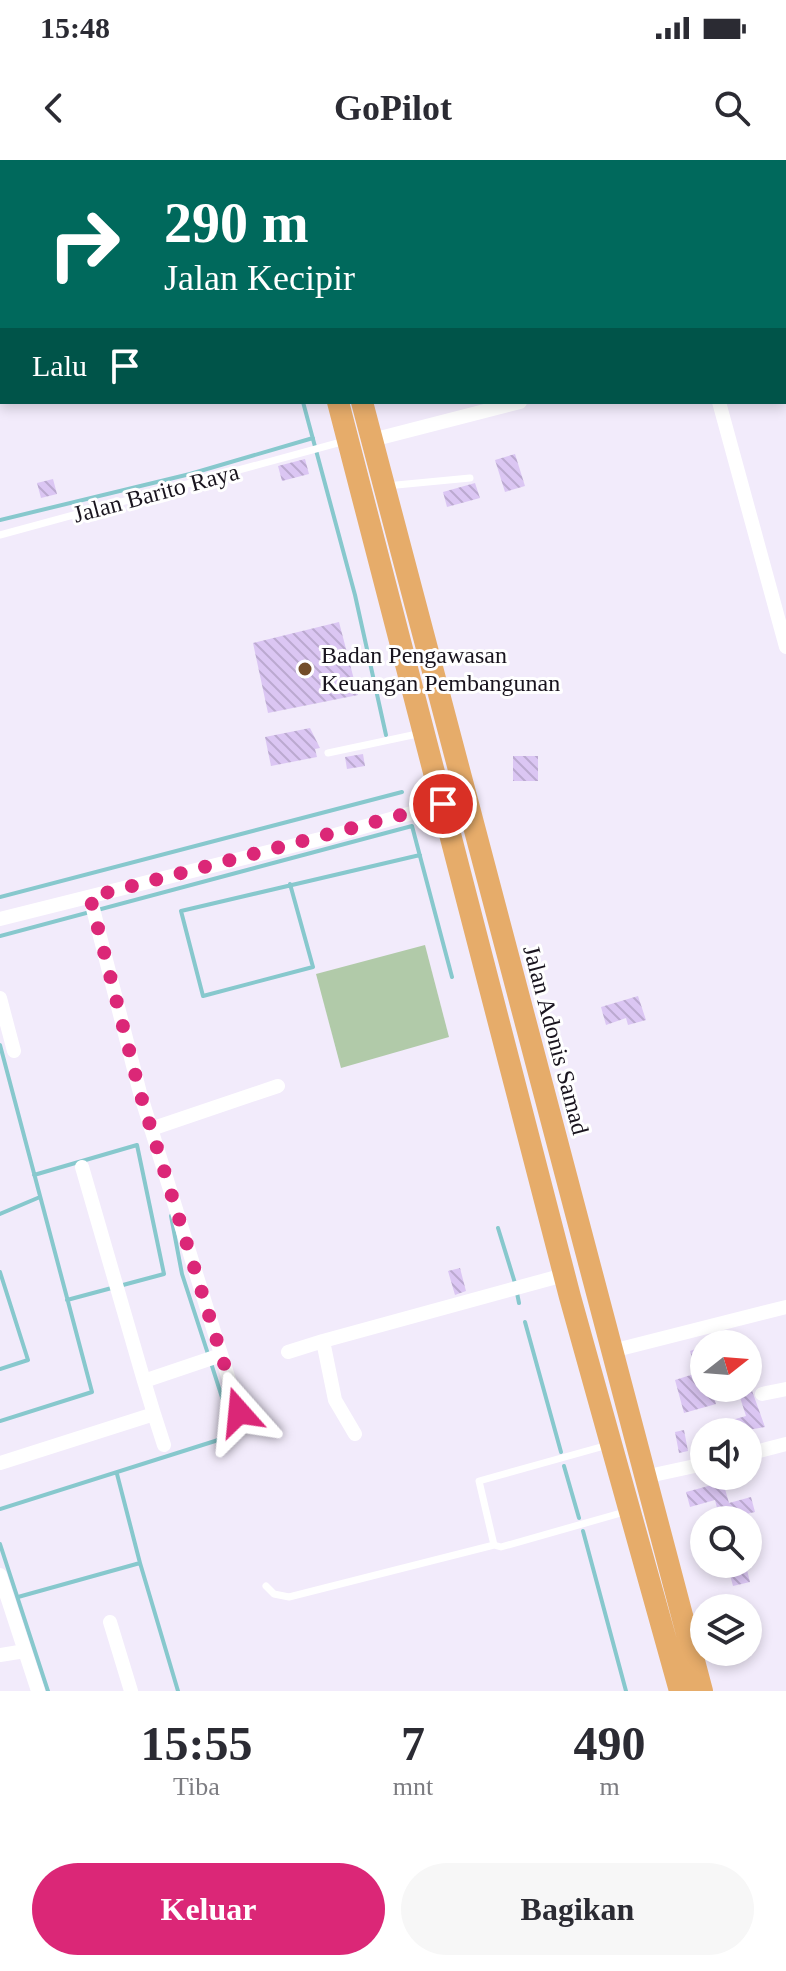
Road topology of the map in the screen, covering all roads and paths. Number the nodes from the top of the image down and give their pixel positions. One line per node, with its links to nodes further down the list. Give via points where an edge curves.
1 (339, 404): 5 (highway)
2 (363, 404): 6 (highway, Jalan Adonis Samad)
3 (512, 404): 6 (street)
4 (720, 404): 10 (street)
5 (348, 440): 9 (lane, Jalan Barito Raya); 11 (highway)
6 (372, 440): 8 (highway, Jalan Adonis Samad)
7 (470, 478): 8 (lane)
8 (384, 486): 18 (highway, Jalan Adonis Samad)
9 (0, 535)
10 (786, 647)
11 (424, 733): 12 (lane); 13 (highway)
12 (328, 753)
13 (443, 804): 14 (street); 18 (highway)
14 (91, 903): 15 (street); 20 (street)
15 (0, 919)
16 (0, 998): 17 (street)
17 (14, 1051)
18 (527, 1081): 22 (highway); 25 (highway, Jalan Adonis Samad)
19 (278, 1086): 20 (street)
20 (151, 1129): 27 (street)
21 (82, 1167): 28 (street)
22 (564, 1275): 24 (street); 34 (highway)
23 (786, 1307): 25 (street)
24 (323, 1341): 26 (street); 33 (street, via 335,1400)
25 (612, 1351): 40 (highway, Jalan Adonis Samad)
26 (288, 1352)
27 (212, 1359): 28 (street); 31 (street)
28 (144, 1381): 32 (street)
29 (786, 1389): 30 (street)
30 (762, 1394)
31 (239, 1412)
32 (154, 1414): 36 (street); 38 (street)
33 (355, 1434)
34 (611, 1444): 41 (highway); 42 (lane, via 479,1481)
35 (786, 1444): 37 (street)
36 (164, 1445)
37 (762, 1450)
38 (0, 1463)
39 (690, 1467): 40 (street)
40 (644, 1477): 51 (highway, Jalan Adonis Samad)
41 (630, 1511): 42 (lane); 50 (highway)
42 (494, 1545): 44 (lane, via 289,1597)
43 (1, 1581): 46 (street)
44 (266, 1586)
45 (110, 1622): 49 (street)
46 (25, 1651): 47 (street); 48 (street)
47 (0, 1655)
48 (38, 1691)
49 (131, 1691)
50 (680, 1691)
51 (702, 1691)

